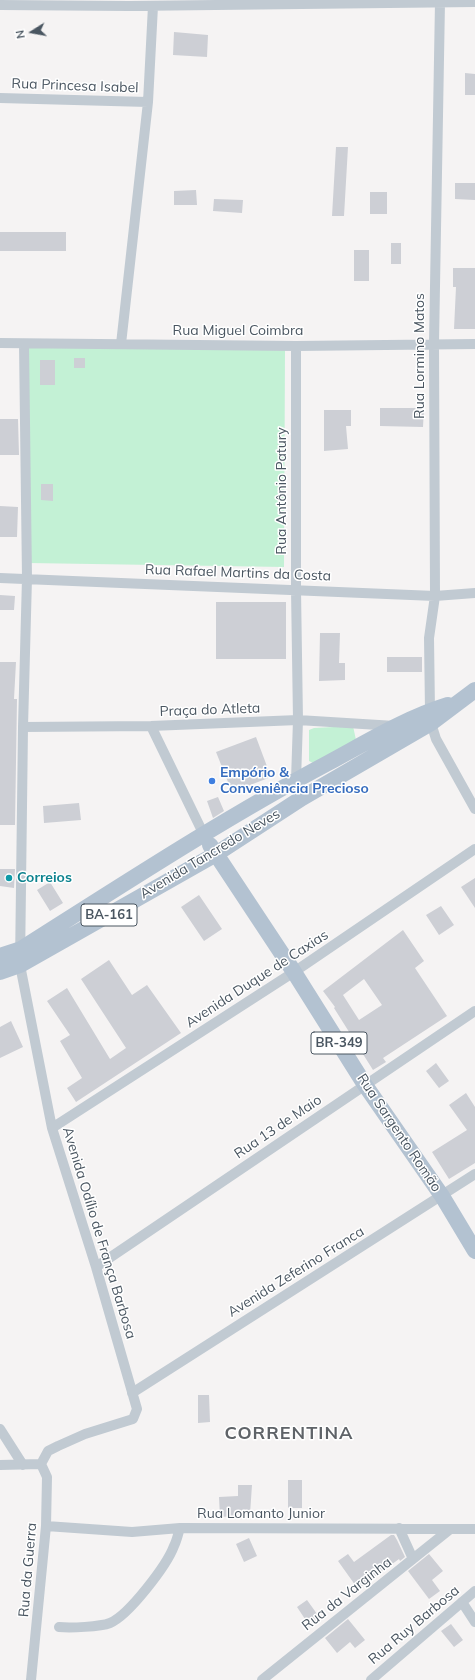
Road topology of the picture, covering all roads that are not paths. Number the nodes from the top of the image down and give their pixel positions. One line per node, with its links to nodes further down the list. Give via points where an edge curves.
1 (276, 2): 2 (street); 6 (street)
2 (440, 2): 3 (street); 10 (street, Rua Lormino Matos)
3 (475, 2)
4 (129, 3): 5 (street); 6 (street)
5 (0, 5)
6 (153, 6): 8 (street)
7 (0, 98): 8 (street, Rua Princesa Isabel)
8 (148, 102): 12 (street)
9 (0, 343): 11 (street, Rua Miguel Coimbra)
10 (434, 343): 13 (street, Rua Miguel Coimbra); 14 (street, Rua Miguel Coimbra); 19 (street, Rua Lormino Matos)
11 (24, 344): 12 (street, Rua Miguel Coimbra); 16 (street, Avenida Odílio de França Barbosa)
12 (121, 344): 14 (street, Rua Miguel Coimbra)
13 (475, 344)
14 (296, 346): 17 (street, Rua Antônio Patury)
15 (0, 578): 16 (street, Rua Rafael Martins da Costa)
16 (27, 578): 17 (street, Rua Rafael Martins da Costa); 25 (street, Avenida Odílio de França Barbosa)
17 (296, 590): 19 (street, Rua Rafael Martins da Costa); 22 (street, Rua Antônio Patury)
18 (475, 593): 19 (street, Rua Rafael Martins da Costa)
19 (435, 596): 21 (street, Rua Lormino Matos, via 429,638)
20 (475, 690): 21 (main road, Avenida Tancredo Neves)
21 (430, 717): 24 (main road, Avenida Tancredo Neves); 27 (main road, Avenida Tancredo Neves); 28 (street, Rua Lormino Matos, via 436,739)
22 (298, 720): 23 (street, Praça do Atleta); 24 (street, Praça do Atleta); 26 (street, Rua Antônio Patury)
23 (151, 726): 25 (street, Praça do Atleta); 29 (street)
24 (397, 726): 26 (main road, Avenida Tancredo Neves)
25 (23, 727): 32 (street, Avenida Odílio de França Barbosa)
26 (296, 780): 27 (street); 29 (main road, Avenida Tancredo Neves)
27 (302, 798): 31 (main road, Avenida Tancredo Neves)
28 (475, 809)
29 (204, 835): 31 (main road, Rua Sargento Romão / BR-349); 32 (main road, Avenida Tancredo Neves / BA-161)
30 (475, 850): 36 (street, Avenida Duque de Caxias)
31 (216, 854): 34 (main road, Avenida Tancredo Neves / BA-161); 36 (main road, Rua Sargento Romão / BR-349)
32 (21, 949): 33 (main road, Avenida Tancredo Neves / BA-161); 34 (street, Avenida Odílio de França Barbosa)
33 (0, 956)
34 (20, 966): 35 (main road, Avenida Tancredo Neves / BA-161); 39 (street, Avenida Odílio de França Barbosa)
35 (0, 972)
36 (294, 972): 38 (main road, Rua Sargento Romão / BR-349); 39 (street, Avenida Duque de Caxias)
37 (475, 1010): 38 (street, Rua 13 de Maio)
38 (366, 1085): 41 (main road, Rua Sargento Romão / BR-349); 43 (street, Rua 13 de Maio)
39 (52, 1128): 43 (street, Avenida Odílio de França Barbosa)
40 (475, 1174): 41 (street, Avenida Zeferino Franca)
41 (442, 1196): 42 (main road, Rua Sargento Romão / BR-349); 44 (street, Avenida Zeferino Franca)
42 (475, 1251)
43 (96, 1267): 44 (street, Avenida Odílio de França Barbosa)
44 (132, 1393): 46 (street, Avenida Odílio de França Barbosa, via 137,1409 133,1419 85,1434 58,1446 48,1451)
45 (0, 1429): 48 (street)
46 (41, 1464): 48 (street); 49 (street, Rua da Guerra, via 47,1477)
47 (0, 1465): 48 (street)
48 (23, 1465)
49 (46, 1526): 50 (street, Rua Lomanto Junior, via 132,1532); 59 (street, Rua da Guerra)
50 (180, 1528): 51 (street, Rua Lomanto Junior); 58 (street, via 174,1547 150,1585 128,1610 110,1623)
51 (399, 1528): 53 (street, Rua Lomanto Junior); 54 (street)
52 (475, 1529): 53 (street, Rua Lomanto Junior)
53 (449, 1530): 54 (street, Rua da Varginha)
54 (413, 1559): 60 (street, Rua da Varginha)
55 (475, 1591): 56 (street, Rua Ruy Barbosa)
56 (462, 1602): 57 (street); 61 (street, Rua Ruy Barbosa)
57 (475, 1622)
58 (58, 1628)
59 (31, 1680)
60 (262, 1680)
61 (371, 1680)

